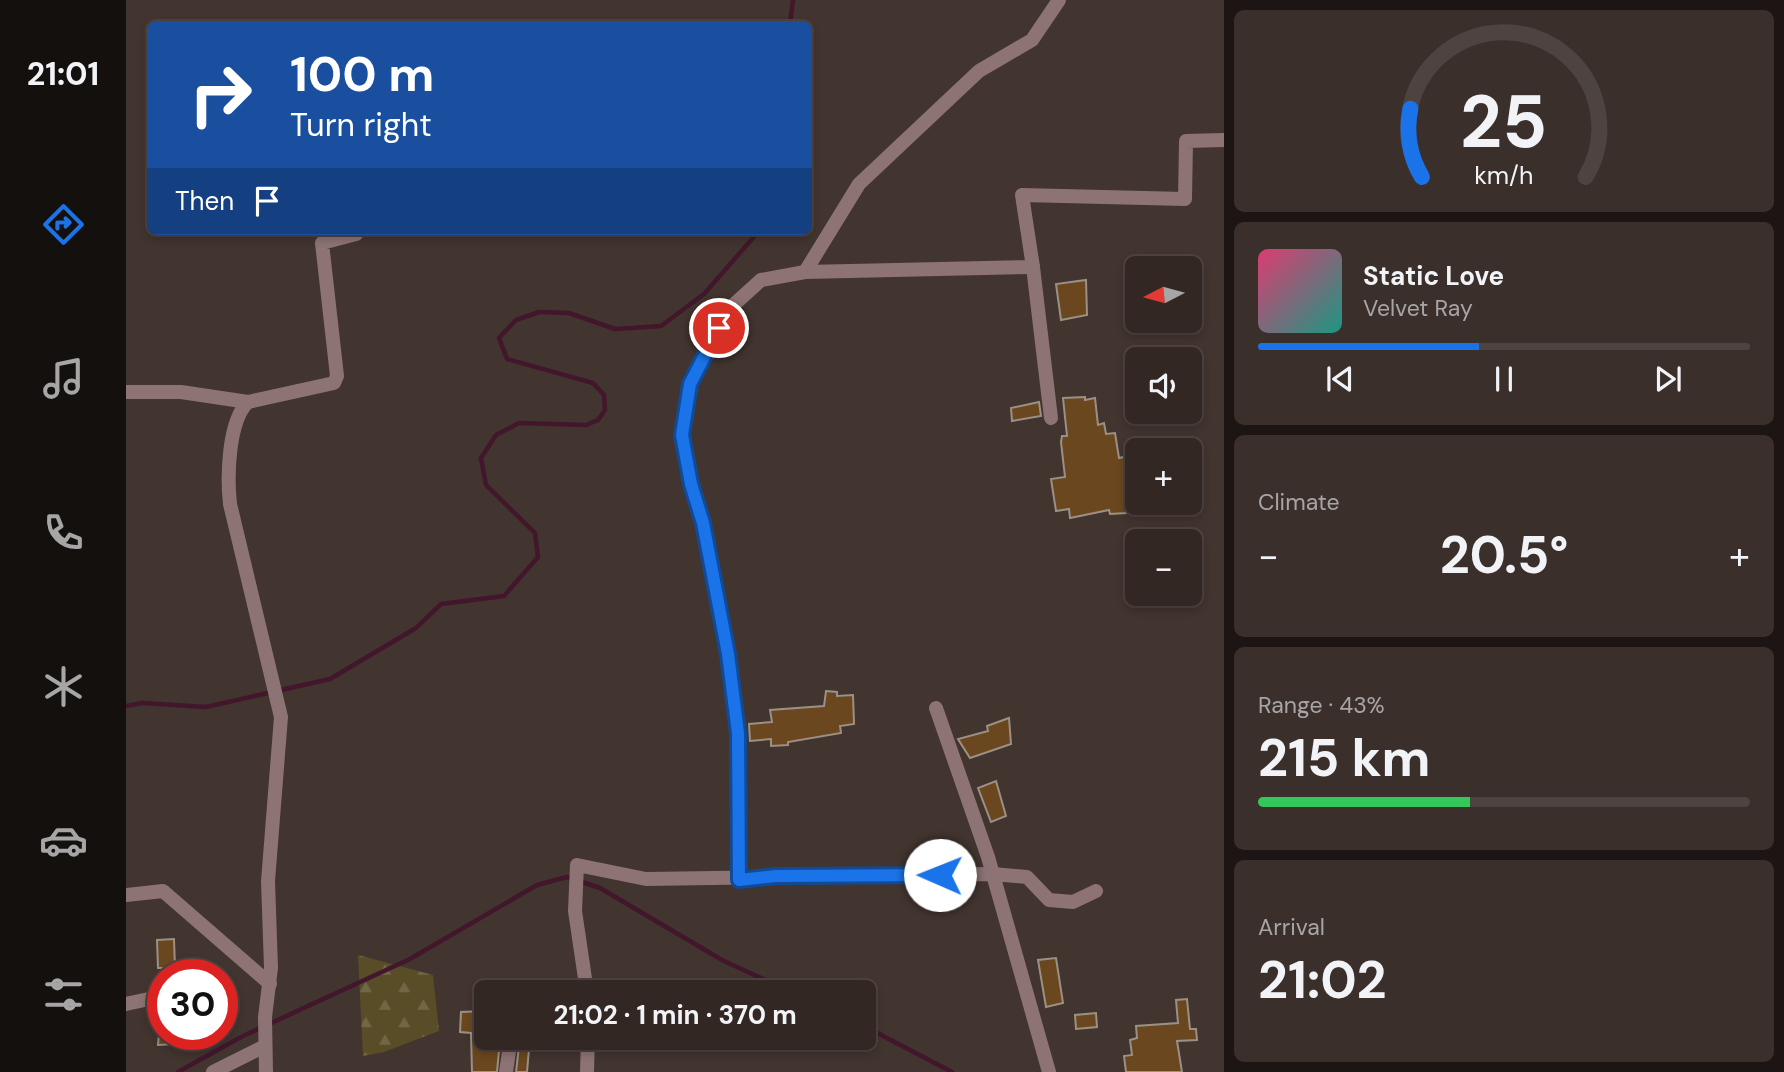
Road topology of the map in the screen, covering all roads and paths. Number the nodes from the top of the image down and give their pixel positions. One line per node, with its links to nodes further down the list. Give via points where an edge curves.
1 (1059, 0): 5 (street, via 1032,40 979,71 859,184)
2 (1224, 140): 4 (street, via 1186,141 1185,199 1022,195)
3 (351, 235): 7 (street, via 321,243 337,376 334,383)
4 (1033, 267): 5 (street); 8 (street)
5 (805, 272): 11 (street, via 761,280 729,309 690,384 684,408 682,435 728,654 738,733)
6 (126, 392): 7 (street, via 181,392)
7 (248, 402): 15 (street, via 238,411 228,483 278,708 268,881)
8 (1052, 418)
9 (936, 708): 10 (street)
10 (993, 874): 11 (street); 12 (street, via 1027,877 1049,900 1073,902); 27 (street)
11 (739, 880): 14 (street, via 646,880 577,864 575,911)
12 (1096, 891)
13 (126, 895): 15 (street, via 163,891)
14 (585, 980)
15 (270, 984): 18 (street)
16 (147, 999): 17 (street)
17 (126, 1004)
18 (265, 1043): 21 (street); 24 (street)
19 (509, 1050): 25 (street)
20 (588, 1050): 26 (street)
21 (235, 1061): 22 (street); 23 (street, via 249,1062)
22 (213, 1072)
23 (261, 1072)
24 (267, 1072)
25 (506, 1072)
26 (587, 1072)
27 (1049, 1072)

